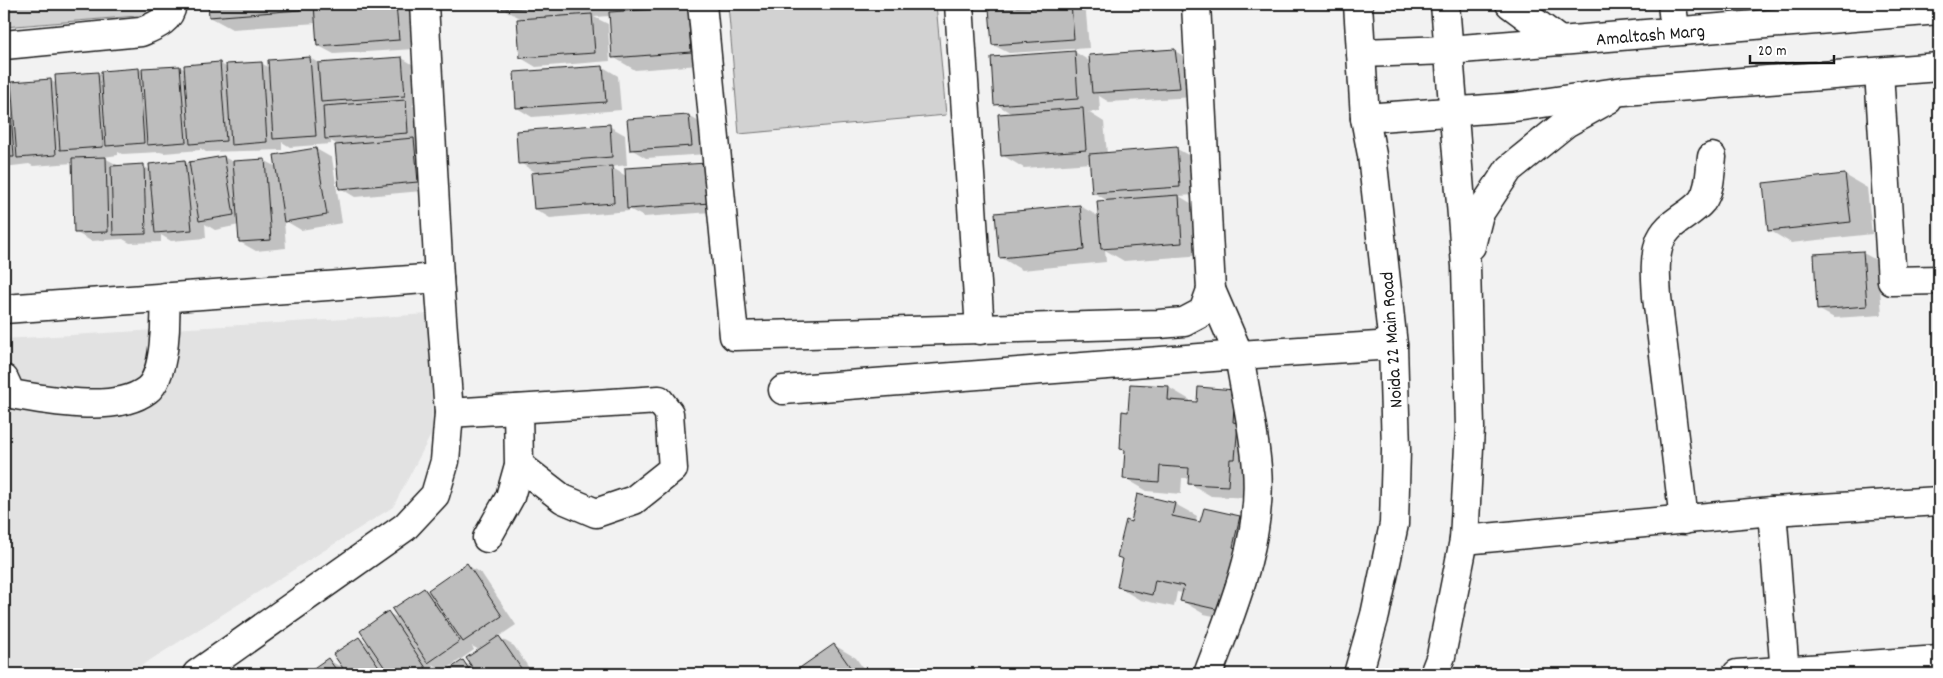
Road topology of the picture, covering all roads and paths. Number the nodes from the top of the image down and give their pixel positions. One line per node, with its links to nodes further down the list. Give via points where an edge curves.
1 (172, 4): 13 (street, via 171,12 160,25 141,32)
2 (424, 4): 23 (street)
3 (702, 4): 28 (street, via 734,336)
4 (958, 4): 28 (street)
5 (1196, 4): 25 (street)
6 (1358, 4): 15 (street, Noida 22 Main Road)
7 (1445, 4): 14 (street)
8 (1510, 4): 12 (street)
9 (1672, 4): 11 (street)
10 (1939, 10): 11 (street, Amaltash Marg)
11 (1675, 31): 12 (street, Amaltash Marg)
12 (1560, 41): 14 (street, Amaltash Marg)
13 (4, 45)
14 (1449, 50): 15 (street, Amaltash Marg); 19 (street)
15 (1361, 53): 20 (street, Noida 22 Main Road)
16 (1939, 67): 17 (street)
17 (1879, 72): 18 (street); 24 (street, via 1892,281)
18 (1624, 92): 19 (street); 22 (street, via 1566,123 1510,169 1479,214)
19 (1455, 112): 20 (street); 22 (street)
20 (1365, 118): 29 (street, Noida 22 Main Road)
21 (1712, 157): 38 (street, via 1708,188 1702,200 1669,227 1660,242 1655,262)
22 (1466, 266): 40 (street, via 1470,428)
23 (439, 278): 26 (street); 34 (street)
24 (1939, 280)
25 (1211, 290): 28 (street, via 1203,312 1184,322); 30 (street)
26 (165, 297): 27 (street); 31 (street, via 161,364 148,390 124,400 71,404 11,394)
27 (4, 308)
28 (980, 330)
29 (1393, 346): 30 (street); 45 (street, Noida 22 Main Road, via 1394,524)
30 (1239, 355): 32 (street); 44 (street, via 1257,468 1256,505 1249,554)
31 (4, 379)
32 (784, 390)
33 (518, 409): 34 (street); 35 (street); 35 (street, via 658,400 669,413 673,469 634,500 596,513 563,499)
34 (449, 413): 43 (street, via 445,461 435,495 405,527)
35 (519, 465): 39 (street, via 510,497)
36 (1939, 501): 37 (street)
37 (1772, 511): 38 (street); 42 (street)
38 (1684, 520): 40 (street)
39 (487, 538)
40 (1464, 540): 46 (street, via 1441,656)
41 (1939, 660): 42 (street)
42 (1785, 673): 47 (street)
43 (197, 674)
44 (1208, 674)
45 (1358, 674)
46 (1434, 674)
47 (1737, 674)

